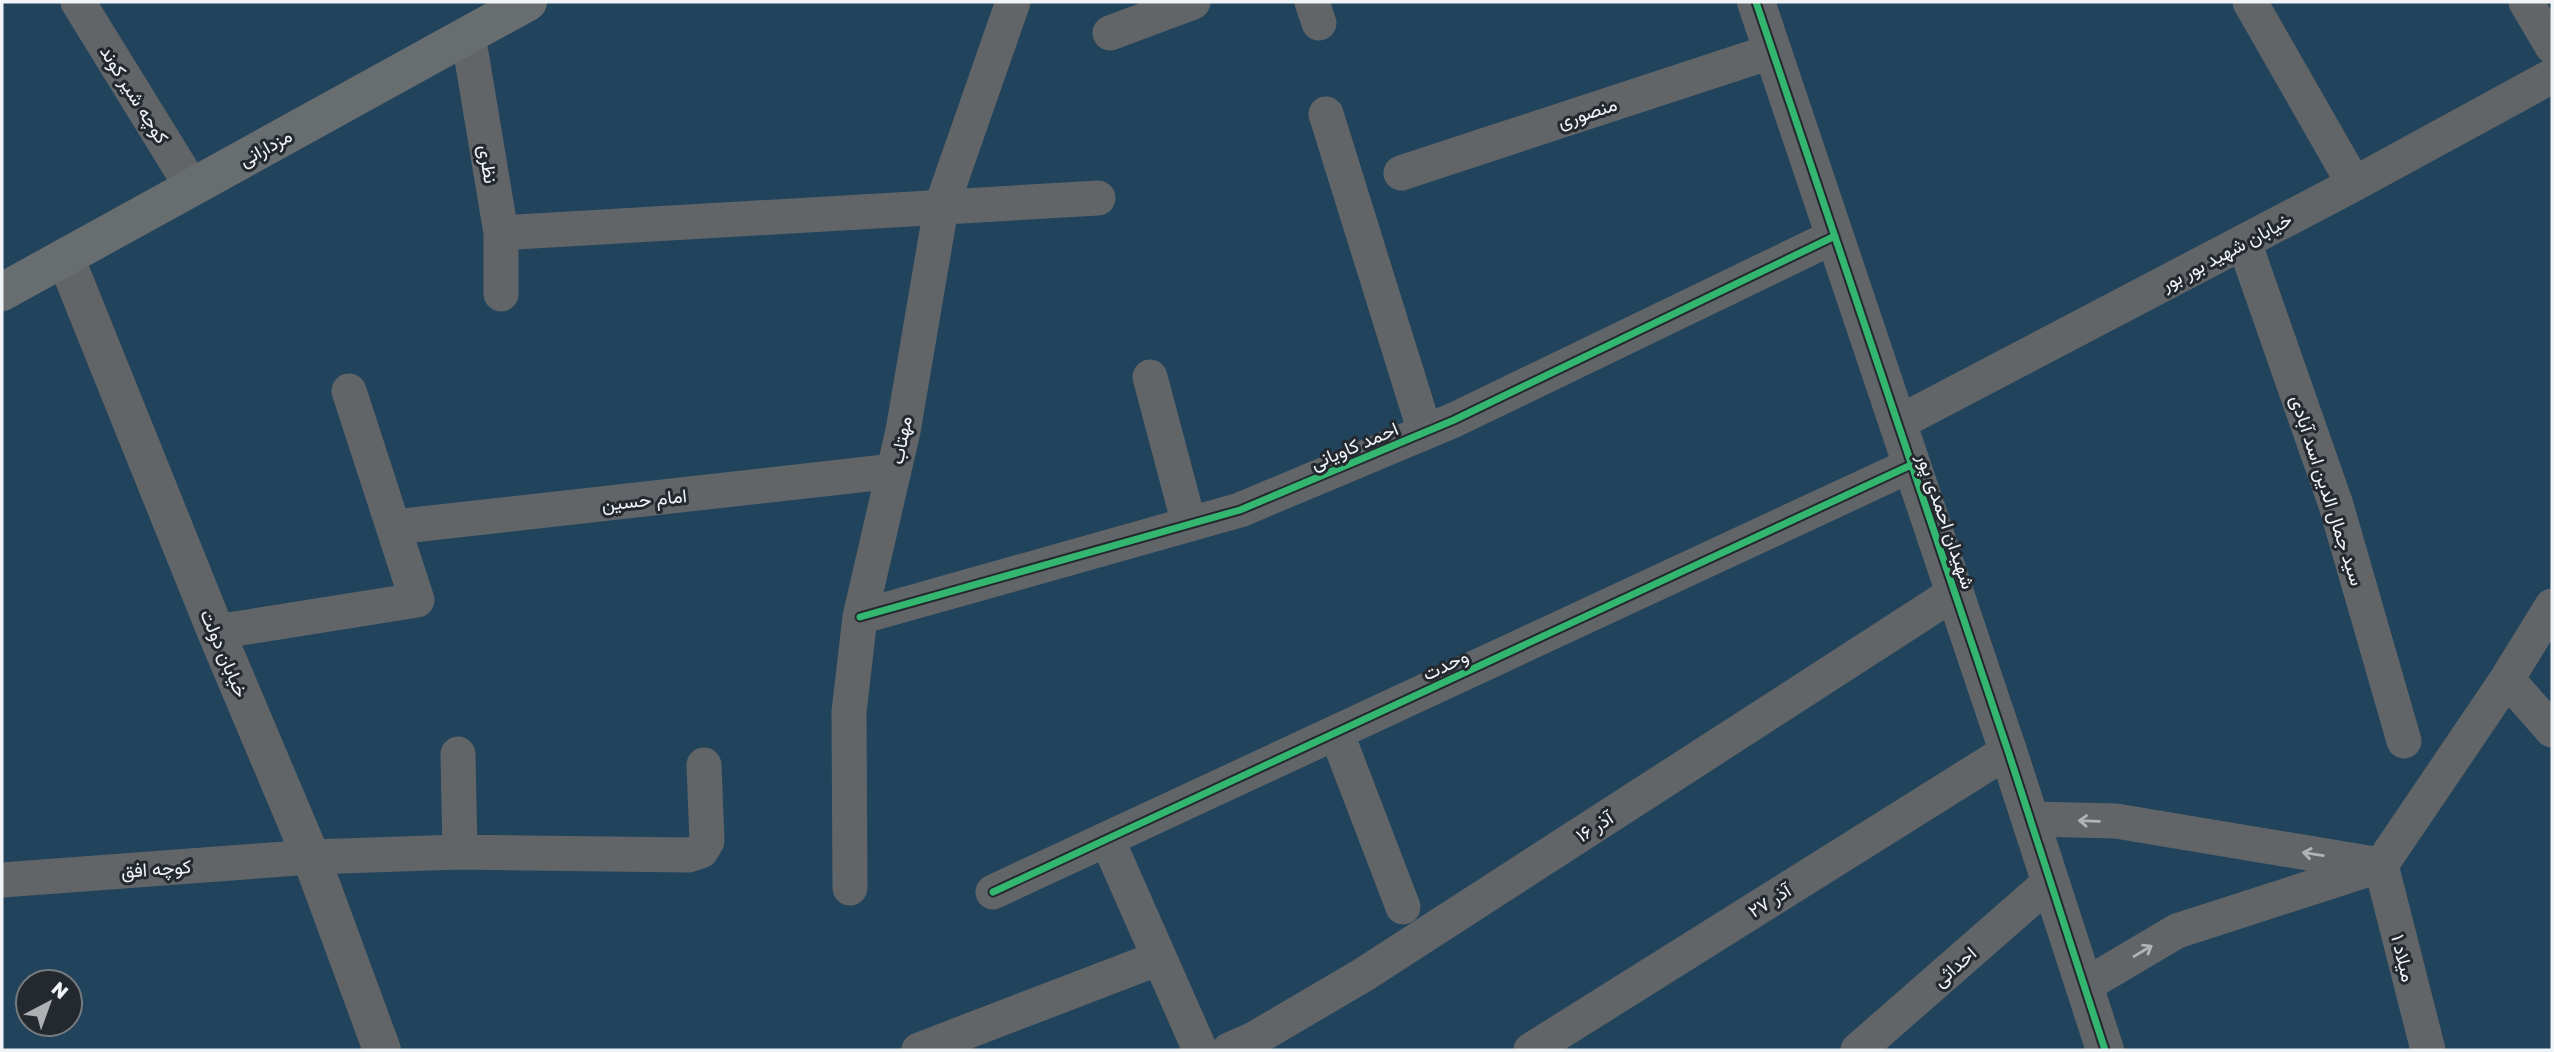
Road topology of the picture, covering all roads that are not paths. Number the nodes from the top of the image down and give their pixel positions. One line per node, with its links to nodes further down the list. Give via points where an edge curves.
1 (78, 2): 16 (street, کوچه شیر کوند)
2 (528, 2): 9 (main road, مزدارانی)
3 (1013, 2): 18 (street, مهتاب)
4 (1193, 2): 8 (street)
5 (1756, 2): 11 (street, شهیدان احمدی پور)
6 (2250, 2): 15 (street)
7 (2526, 2): 10 (street)
8 (1110, 33)
9 (468, 35): 16 (main road, مزدارانی); 19 (street, نظری)
10 (2552, 46)
11 (1773, 51): 14 (street, منصوری); 20 (street, شهیدان احمدی پور)
12 (2552, 76): 15 (street, خیابان شهید بور بور)
13 (1326, 114): 28 (street)
14 (1401, 173)
15 (2354, 184): 21 (street, خیابان شهید بور بور)
16 (192, 187): 22 (main road, مزدارانی)
17 (1098, 198): 18 (street)
18 (941, 208): 19 (street); 30 (street, مهتاب)
19 (501, 233): 24 (street, نظری)
20 (1835, 236): 27 (street, شهیدان احمدی پور); 28 (street, احمد کاویانی)
21 (2244, 242): 27 (street, خیابان شهید بور بور); 40 (street, سید جمال الدین اسد آبادی, via 2336,505)
22 (65, 257): 23 (main road, مزدارانی); 36 (street, خیابان دولت)
23 (2, 292)
24 (501, 294)
25 (1150, 377): 31 (street)
26 (349, 391): 32 (street)
27 (1898, 423): 29 (street, شهیدان احمدی پور)
28 (1425, 432): 31 (street, احمد کاویانی, via 1240,510)
29 (1911, 465): 33 (street, شهیدان احمدی پور); 39 (street, وحدت)
30 (894, 471): 32 (street, امام حسین); 35 (street, مهتاب)
31 (1189, 524): 35 (street, احمد کاویانی)
32 (395, 527): 36 (street, via 417,600)
33 (1954, 593): 41 (street, شهیدان احمدی پور); 57 (street, ۱۶ آذر)
34 (2552, 606): 37 (street)
35 (860, 617): 51 (street, مهتاب, via 849,712)
36 (216, 632): 47 (street, خیابان دولت)
37 (2507, 678): 38 (street); 48 (street)
38 (2552, 730)
39 (1336, 732): 45 (street, وحدت); 53 (street)
40 (2404, 741)
41 (2008, 751): 44 (street, شهیدان احمدی پور); 61 (street, ۲۷ آذر)
42 (458, 754): 46 (street)
43 (704, 765): 46 (street, کوچه افق, via 707,841 701,851 689,855)
44 (2030, 819): 48 (street, one-way to 44, via 2116,821); 50 (street, شهیدان احمدی پور)
45 (1107, 839): 52 (street, وحدت); 54 (street)
46 (460, 852): 47 (street, کوچه افق)
47 (311, 857): 49 (street, کوچه افق); 58 (street, خیابان دولت)
48 (2381, 865): 55 (street, one-way to 48, via 2177,931); 63 (street, میلاد ۱)
49 (2, 880)
50 (2050, 882): 55 (street, شهیدان احمدی پور); 56 (street, احداثی)
51 (850, 888)
52 (993, 892)
53 (1403, 907)
54 (1159, 958): 59 (street); 60 (street)
55 (2084, 986): 62 (street, شهیدان احمدی پور)
56 (1872, 1045)
57 (1248, 1047)
58 (382, 1050)
59 (919, 1050)
60 (1200, 1050)
61 (1531, 1050)
62 (2105, 1050)
63 (2428, 1050)

